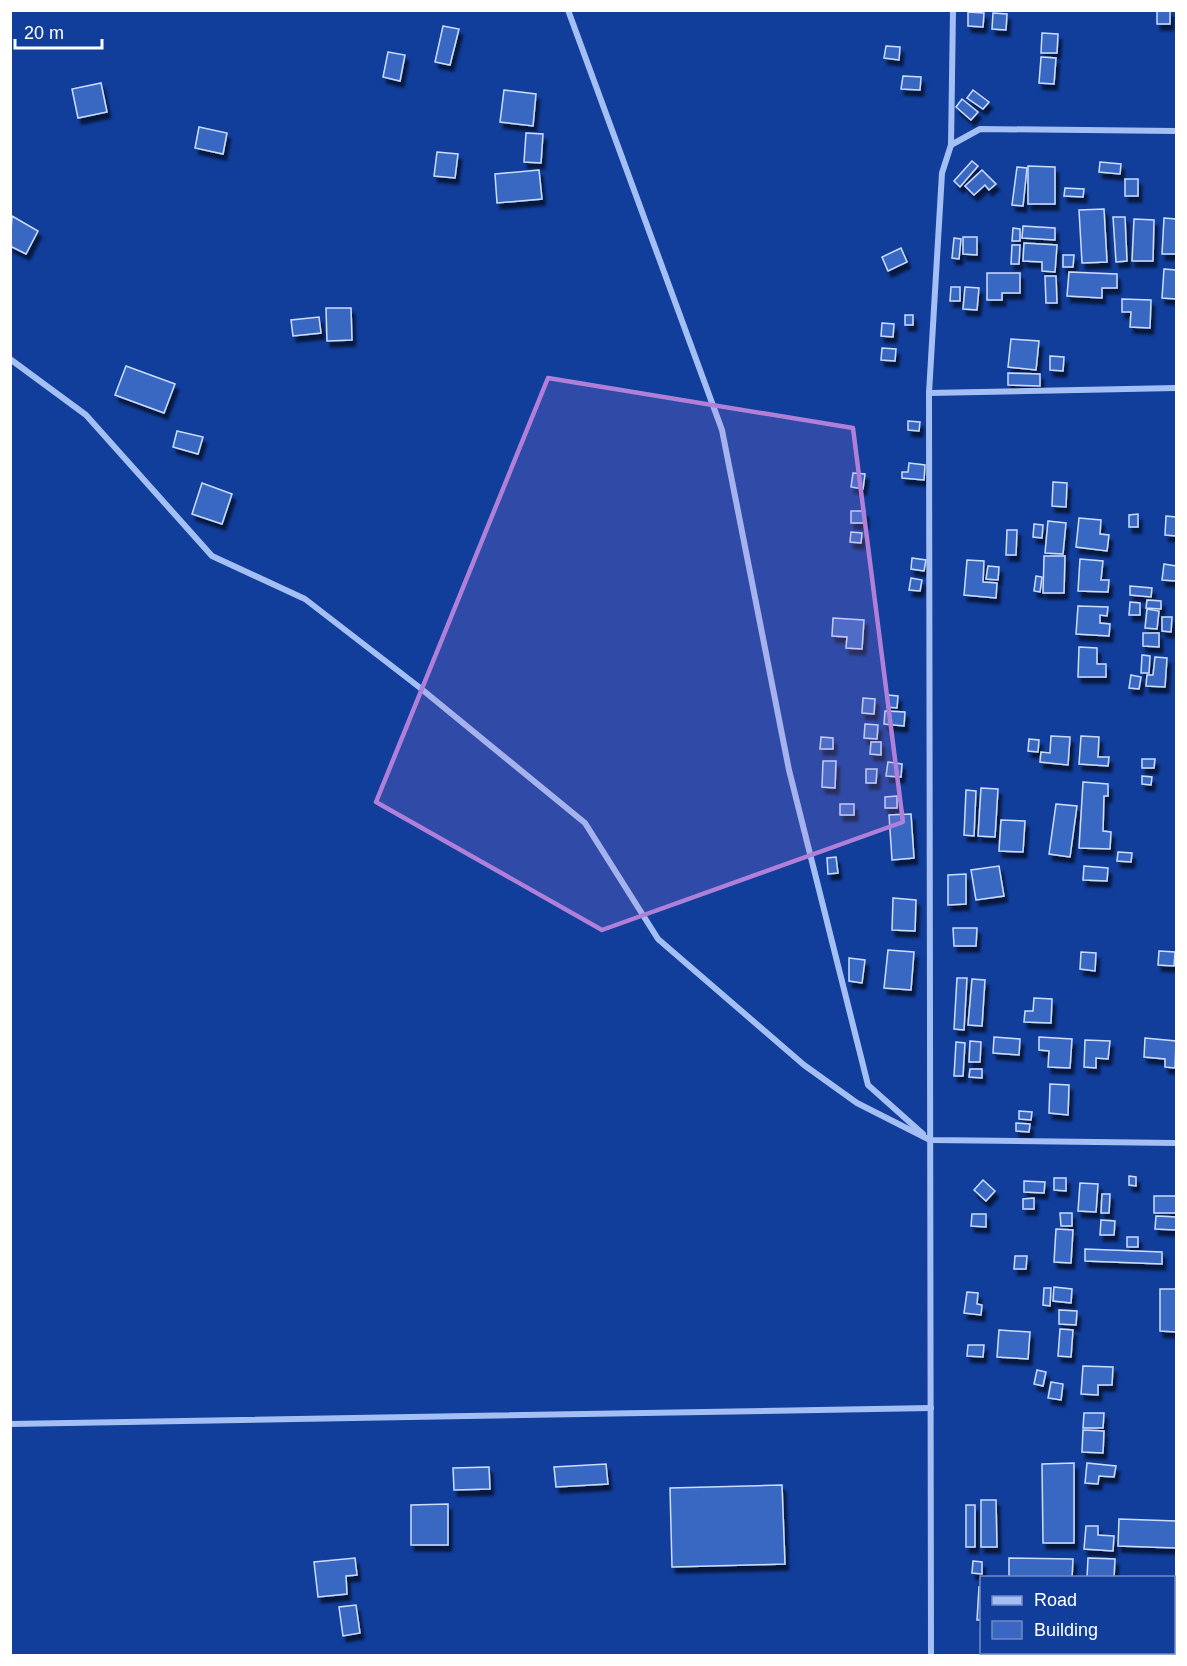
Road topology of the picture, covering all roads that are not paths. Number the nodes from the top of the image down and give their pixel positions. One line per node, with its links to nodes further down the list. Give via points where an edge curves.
1 (568, 10): 8 (street, via 722,430 789,770 868,1085)
2 (953, 10): 4 (street)
3 (1176, 131): 4 (street, via 980,129)
4 (951, 145): 7 (street, via 942,174)
5 (10, 359): 8 (street, via 86,415 212,556 305,599 585,823 658,939 804,1065 857,1103)
6 (1176, 388): 7 (street)
7 (929, 393): 8 (street)
8 (930, 1140): 9 (street); 10 (street)
9 (1176, 1143)
10 (931, 1408): 11 (street); 12 (street)
11 (10, 1424)
12 (931, 1656)

